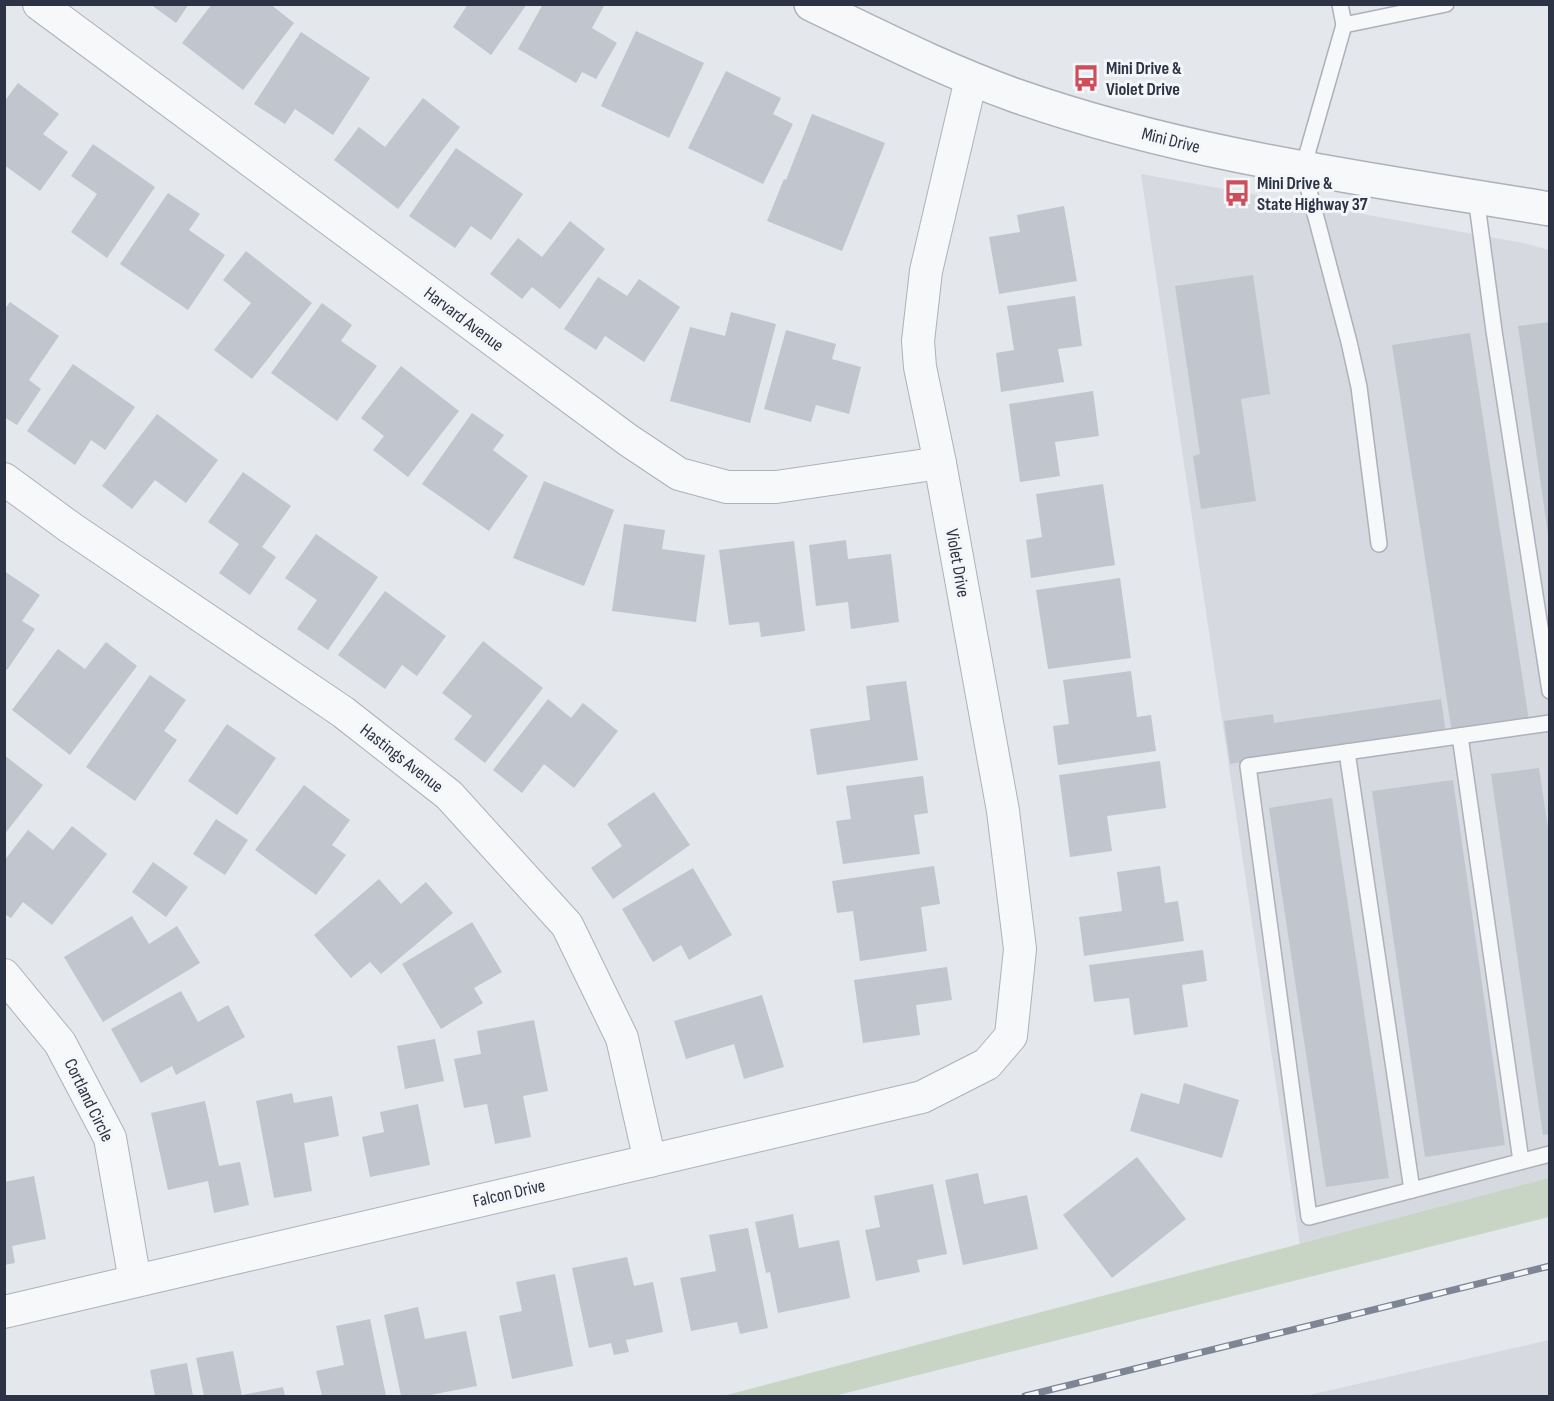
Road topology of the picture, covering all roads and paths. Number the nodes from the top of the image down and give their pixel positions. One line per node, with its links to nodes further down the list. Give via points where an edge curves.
1 (39, 4): 10 (street, Harvard Avenue, via 679,474 727,487 776,487)
2 (811, 4): 6 (street, Mini Drive)
3 (1340, 4): 5 (lane)
4 (1446, 4): 5 (lane)
5 (1344, 25): 7 (lane)
6 (971, 79): 7 (street, Mini Drive, via 1096,121); 10 (street, Violet Drive, via 926,271 918,341)
7 (1303, 168): 8 (street, Mini Drive); 12 (lane, via 1350,342)
8 (1476, 197): 9 (street, Mini Drive); 13 (lane)
9 (1550, 209)
10 (940, 463): 18 (street, Violet Drive, via 1003,811 1020,949 1011,1036)
11 (4, 479): 20 (street, Hastings Avenue, via 343,712 449,795 567,925 622,1038)
12 (1379, 544)
13 (1550, 691)
14 (1550, 723): 15 (lane)
15 (1460, 736): 16 (lane); 21 (lane)
16 (1347, 752): 22 (lane); 22 (lane, via 1248,766 1309,1217)
17 (4, 975): 23 (street, Cortland Circle, via 60,1043 110,1138)
18 (1001, 1047): 20 (street, Falcon Drive, via 987,1064 922,1097)
19 (1550, 1154): 21 (lane)
20 (650, 1161): 23 (street, Falcon Drive)
21 (1521, 1161): 22 (lane)
22 (1412, 1190)
23 (135, 1281): 24 (street, Falcon Drive)
24 (4, 1312)

